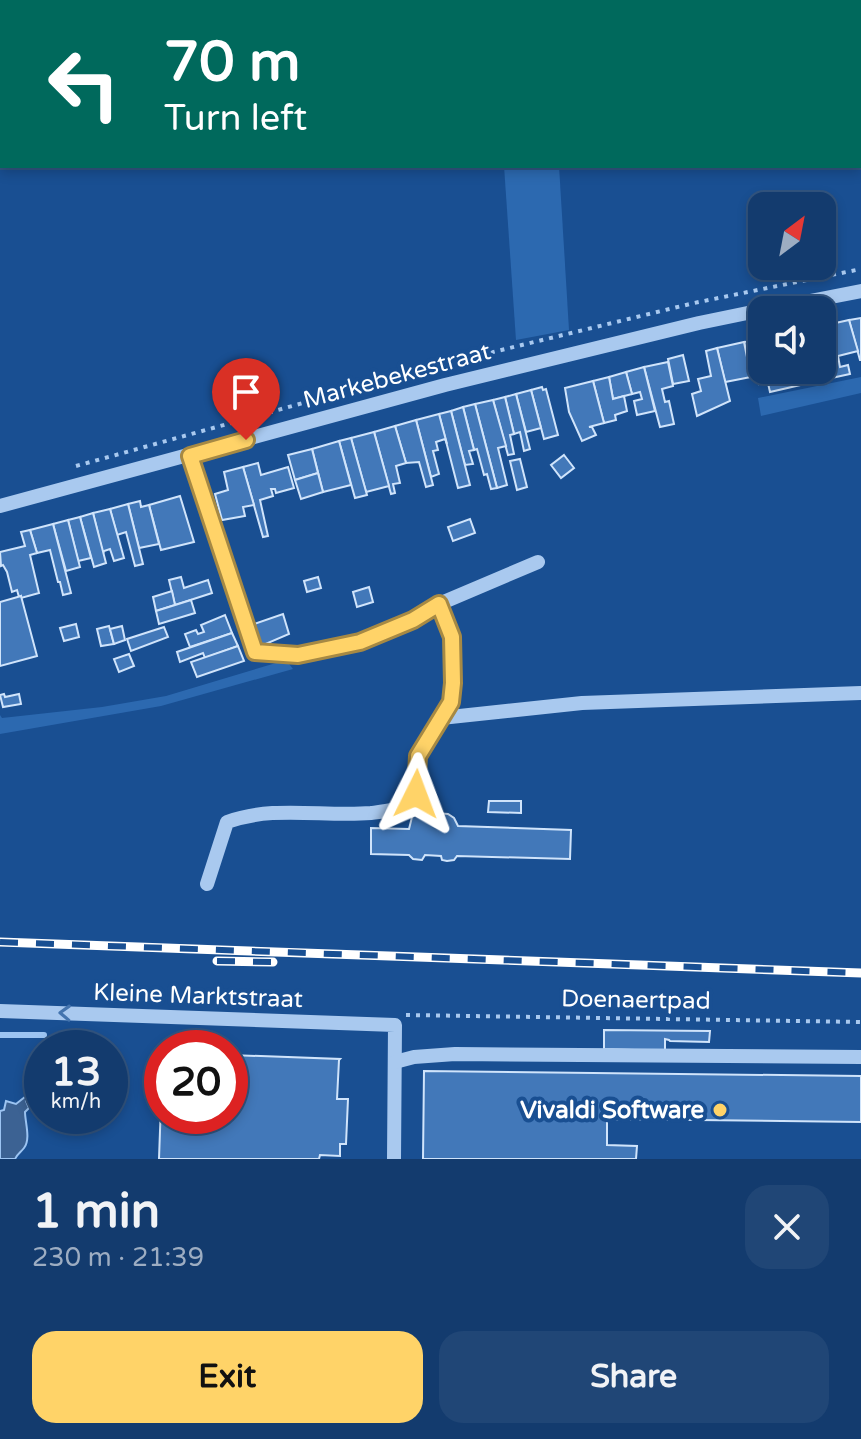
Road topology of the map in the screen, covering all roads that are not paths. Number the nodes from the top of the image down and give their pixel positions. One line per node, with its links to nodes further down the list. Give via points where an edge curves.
1 (861, 291): 2 (street, Markebekestraat)
2 (835, 296)
3 (748, 313): 4 (street, Markebekestraat, via 445,385)
4 (190, 456): 5 (street, Markebekestraat); 7 (street, via 255,652 298,655 360,642)
5 (0, 506)
6 (538, 562): 7 (street)
7 (439, 604): 9 (street, via 452,637 453,669 451,702)
8 (861, 693): 9 (street, via 582,703)
9 (441, 718): 10 (street, via 418,756 413,802 400,810 279,812 227,822)
10 (207, 884)
11 (0, 1011): 13 (street, Kleine Marktstraat, one-way to 11, via 395,1025)
12 (861, 1057): 13 (street, via 455,1054)
13 (395, 1062): 14 (street)
14 (394, 1159)

